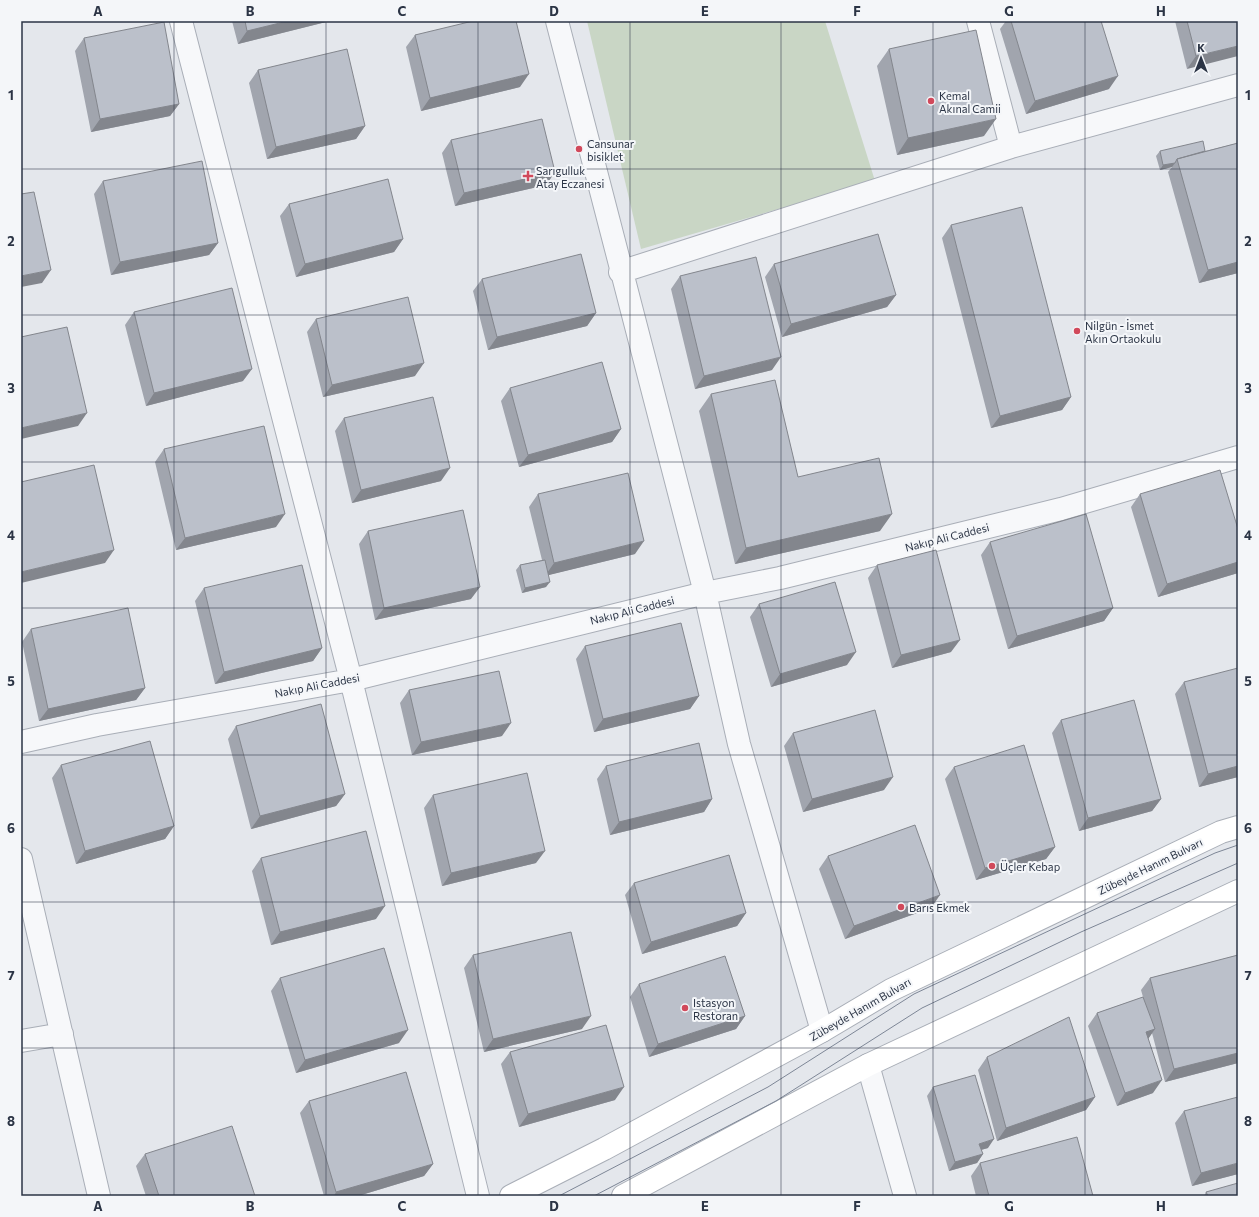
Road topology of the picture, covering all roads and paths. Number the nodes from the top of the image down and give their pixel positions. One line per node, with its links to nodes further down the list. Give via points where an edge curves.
1 (181, 21): 9 (street)
2 (556, 21): 6 (street)
3 (978, 21): 5 (street)
4 (1238, 85): 5 (street)
5 (1011, 148): 6 (street)
6 (620, 272): 8 (street)
7 (1238, 457): 8 (street, Nakıp Ali Caddesi, via 1061,509 780,578)
8 (705, 592): 9 (street, Nakıp Ali Caddesi); 14 (street, via 739,744)
9 (351, 680): 10 (street, Nakıp Ali Caddesi, via 97,725); 19 (street)
10 (21, 742)
11 (1238, 827): 14 (main road, Zübeyde Hanım Bulvarı, via 1221,832 898,986)
12 (21, 859): 15 (street)
13 (1238, 891): 17 (main road)
14 (822, 1031): 20 (main road, Zübeyde Hanım Bulvarı, via 604,1150)
15 (62, 1034): 16 (street); 18 (street)
16 (21, 1041)
17 (868, 1065): 21 (main road); 22 (street)
18 (99, 1196)
19 (478, 1196)
20 (511, 1196)
21 (623, 1196)
22 (906, 1196)

